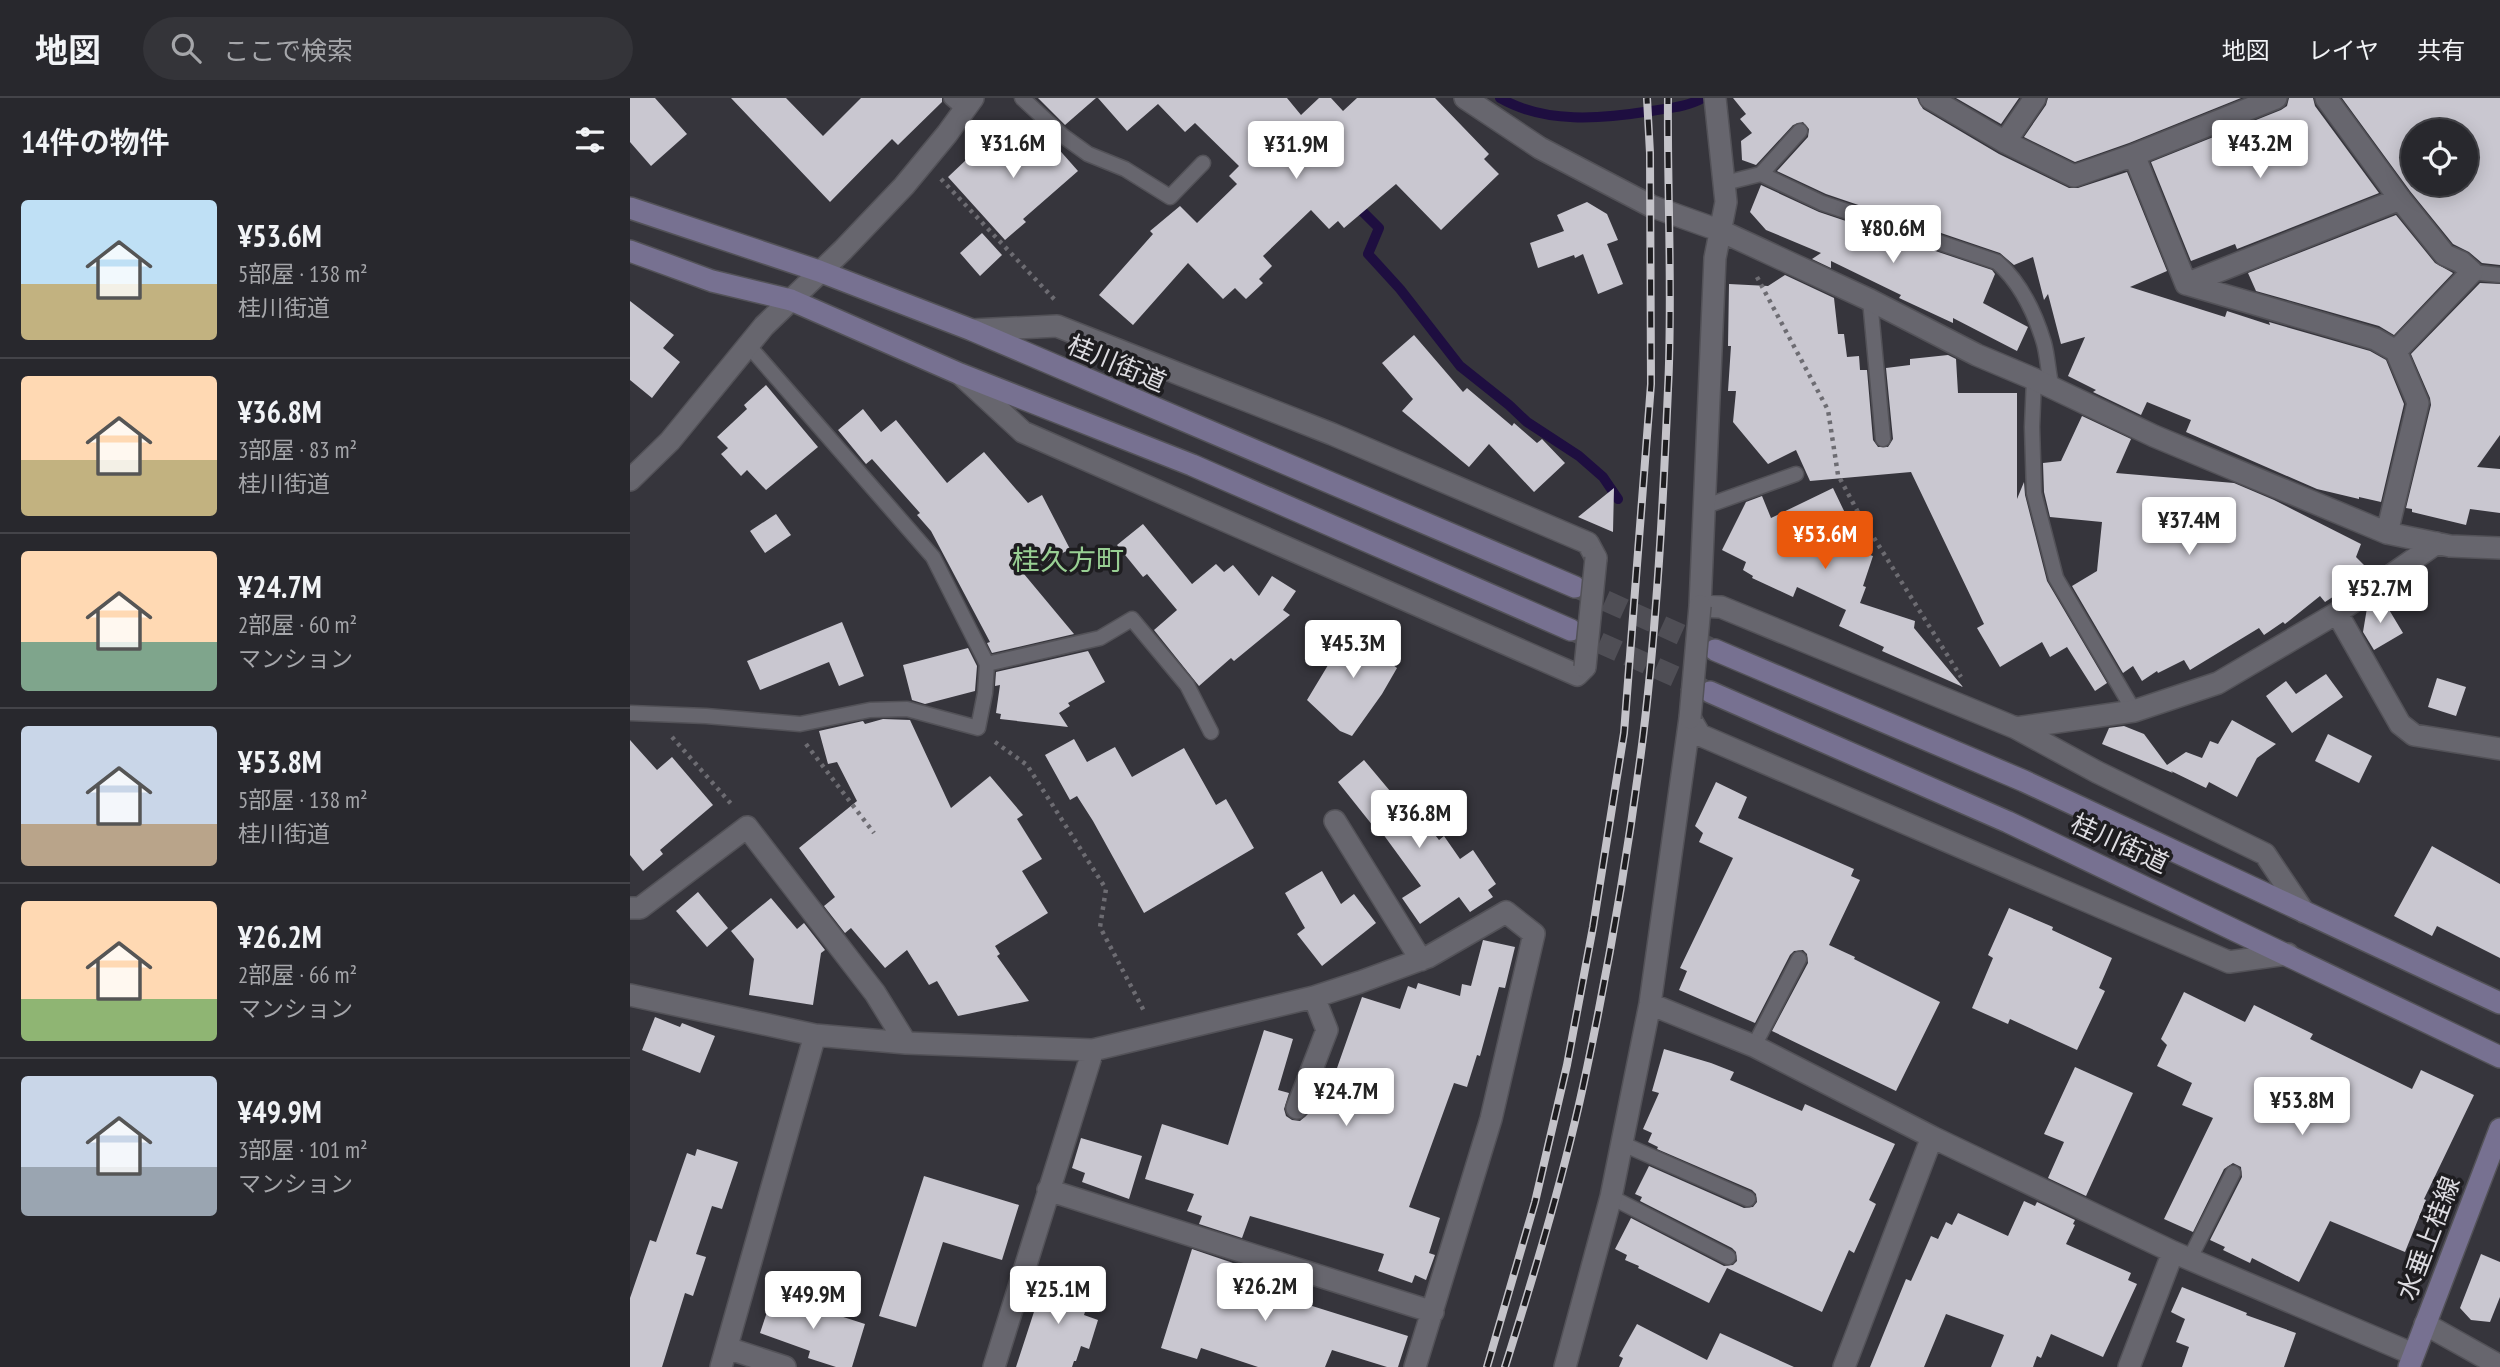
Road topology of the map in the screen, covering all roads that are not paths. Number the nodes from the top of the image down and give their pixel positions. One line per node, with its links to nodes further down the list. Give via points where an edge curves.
1 (1022, 98): 12 (lane, via 1088,154 1125,169 1170,197)
2 (1465, 98): 17 (street, via 1539,148 1651,206)
3 (1930, 98): 10 (street)
4 (2035, 98): 10 (street)
5 (2276, 98): 11 (street)
6 (2326, 98): 15 (street)
7 (1715, 101): 14 (street)
8 (963, 102): 19 (street, via 904,186)
9 (1801, 131): 13 (lane)
10 (2005, 142): 11 (street, via 2074,176)
11 (2134, 155): 22 (street)
12 (1203, 163)
13 (1761, 174): 14 (lane); 29 (lane, via 1822,203 1997,262 2012,276 2033,312 2045,346)
14 (1725, 183): 17 (street)
15 (2400, 199): 20 (street, via 2445,255); 22 (street)
16 (630, 208): 19 (street, 桂川街道)
17 (1721, 231): 24 (street); 33 (street, via 1715,258)
18 (630, 251): 23 (street, via 712,281)
19 (819, 271): 23 (street); 25 (street, 桂川街道)
20 (2472, 272): 21 (lane); 27 (street)
21 (2500, 275)
22 (2186, 284): 27 (street, via 2375,339)
23 (791, 300): 26 (street); 28 (street)
24 (1870, 300): 29 (street); 30 (lane)
25 (972, 330): 28 (street, bridge, via 1057,326 1332,434 1588,543 1596,558 1585,667 1577,675 1023,432); 37 (street, 桂川街道)
26 (748, 345): 32 (street, via 670,440); 42 (lane, via 933,557)
27 (2396, 351): 34 (street, via 2418,403)
28 (960, 374): 40 (street, via 1192,465)
29 (2043, 383): 34 (street, via 2154,436); 44 (lane, via 2032,427 2034,493 2056,578)
30 (1883, 439)
31 (1797, 474): 33 (lane)
32 (630, 480)
33 (1706, 506): 38 (street)
34 (2387, 533): 35 (street)
35 (2437, 544): 36 (street); 39 (street)
36 (2500, 548)
37 (1575, 587)
38 (1700, 606): 46 (street, bridge); 47 (street, via 1721,607)
39 (2337, 613): 44 (street, via 2218,683); 49 (street, via 2400,724 2414,735)
40 (1571, 630)
41 (1715, 650): 52 (street, 桂川街道, via 2024,781)
42 (986, 664): 45 (lane, via 978,728 907,709 870,710 800,724); 48 (lane, via 1100,638 1132,619 1187,685)
43 (1710, 692): 53 (street, 桂川街道, via 2008,822)
44 (2134, 711): 47 (street)
45 (630, 713)
46 (1690, 718): 53 (street, via 1700,735 2229,962); 59 (street)
47 (2016, 728): 52 (street, via 2265,854)
48 (1211, 733)
49 (2500, 749)
50 (1335, 821): 55 (street)
51 (630, 908): 61 (street, via 640,908 747,827 875,993)
52 (2304, 912): 58 (street, 桂川街道)
53 (2288, 954): 64 (street, 桂川街道)
54 (1799, 958): 62 (lane)
55 (1422, 960): 57 (street); 75 (street, via 1506,912 1534,934 1491,1119)
56 (630, 995): 60 (street)
57 (1314, 996): 63 (street); 65 (street, via 1327,1030)
58 (2500, 1003)
59 (1650, 1004): 62 (street); 68 (street)
60 (815, 1035): 61 (street); 77 (street)
61 (906, 1043): 63 (street)
62 (1754, 1046): 67 (street)
63 (1093, 1050): 70 (street)
64 (2500, 1057)
65 (1297, 1108)
66 (2500, 1129): 76 (street, 水垂上桂線)
67 (1932, 1138): 73 (street); 84 (street)
68 (1623, 1144): 71 (street); 72 (lane)
69 (2233, 1173): 73 (lane)
70 (1048, 1190): 75 (street); 81 (street)
71 (1611, 1197): 74 (lane); 83 (street)
72 (1748, 1199)
73 (2181, 1255): 78 (street); 85 (street)
74 (1728, 1257)
75 (1433, 1312): 82 (street)
76 (2425, 1324): 78 (street, 水垂上桂線); 79 (street)
77 (724, 1358): 80 (street)
78 (2411, 1361)
79 (2500, 1366)
80 (785, 1367)
81 (994, 1367)
82 (1415, 1367)
83 (1565, 1367)
84 (1844, 1367)
85 (2129, 1367)

